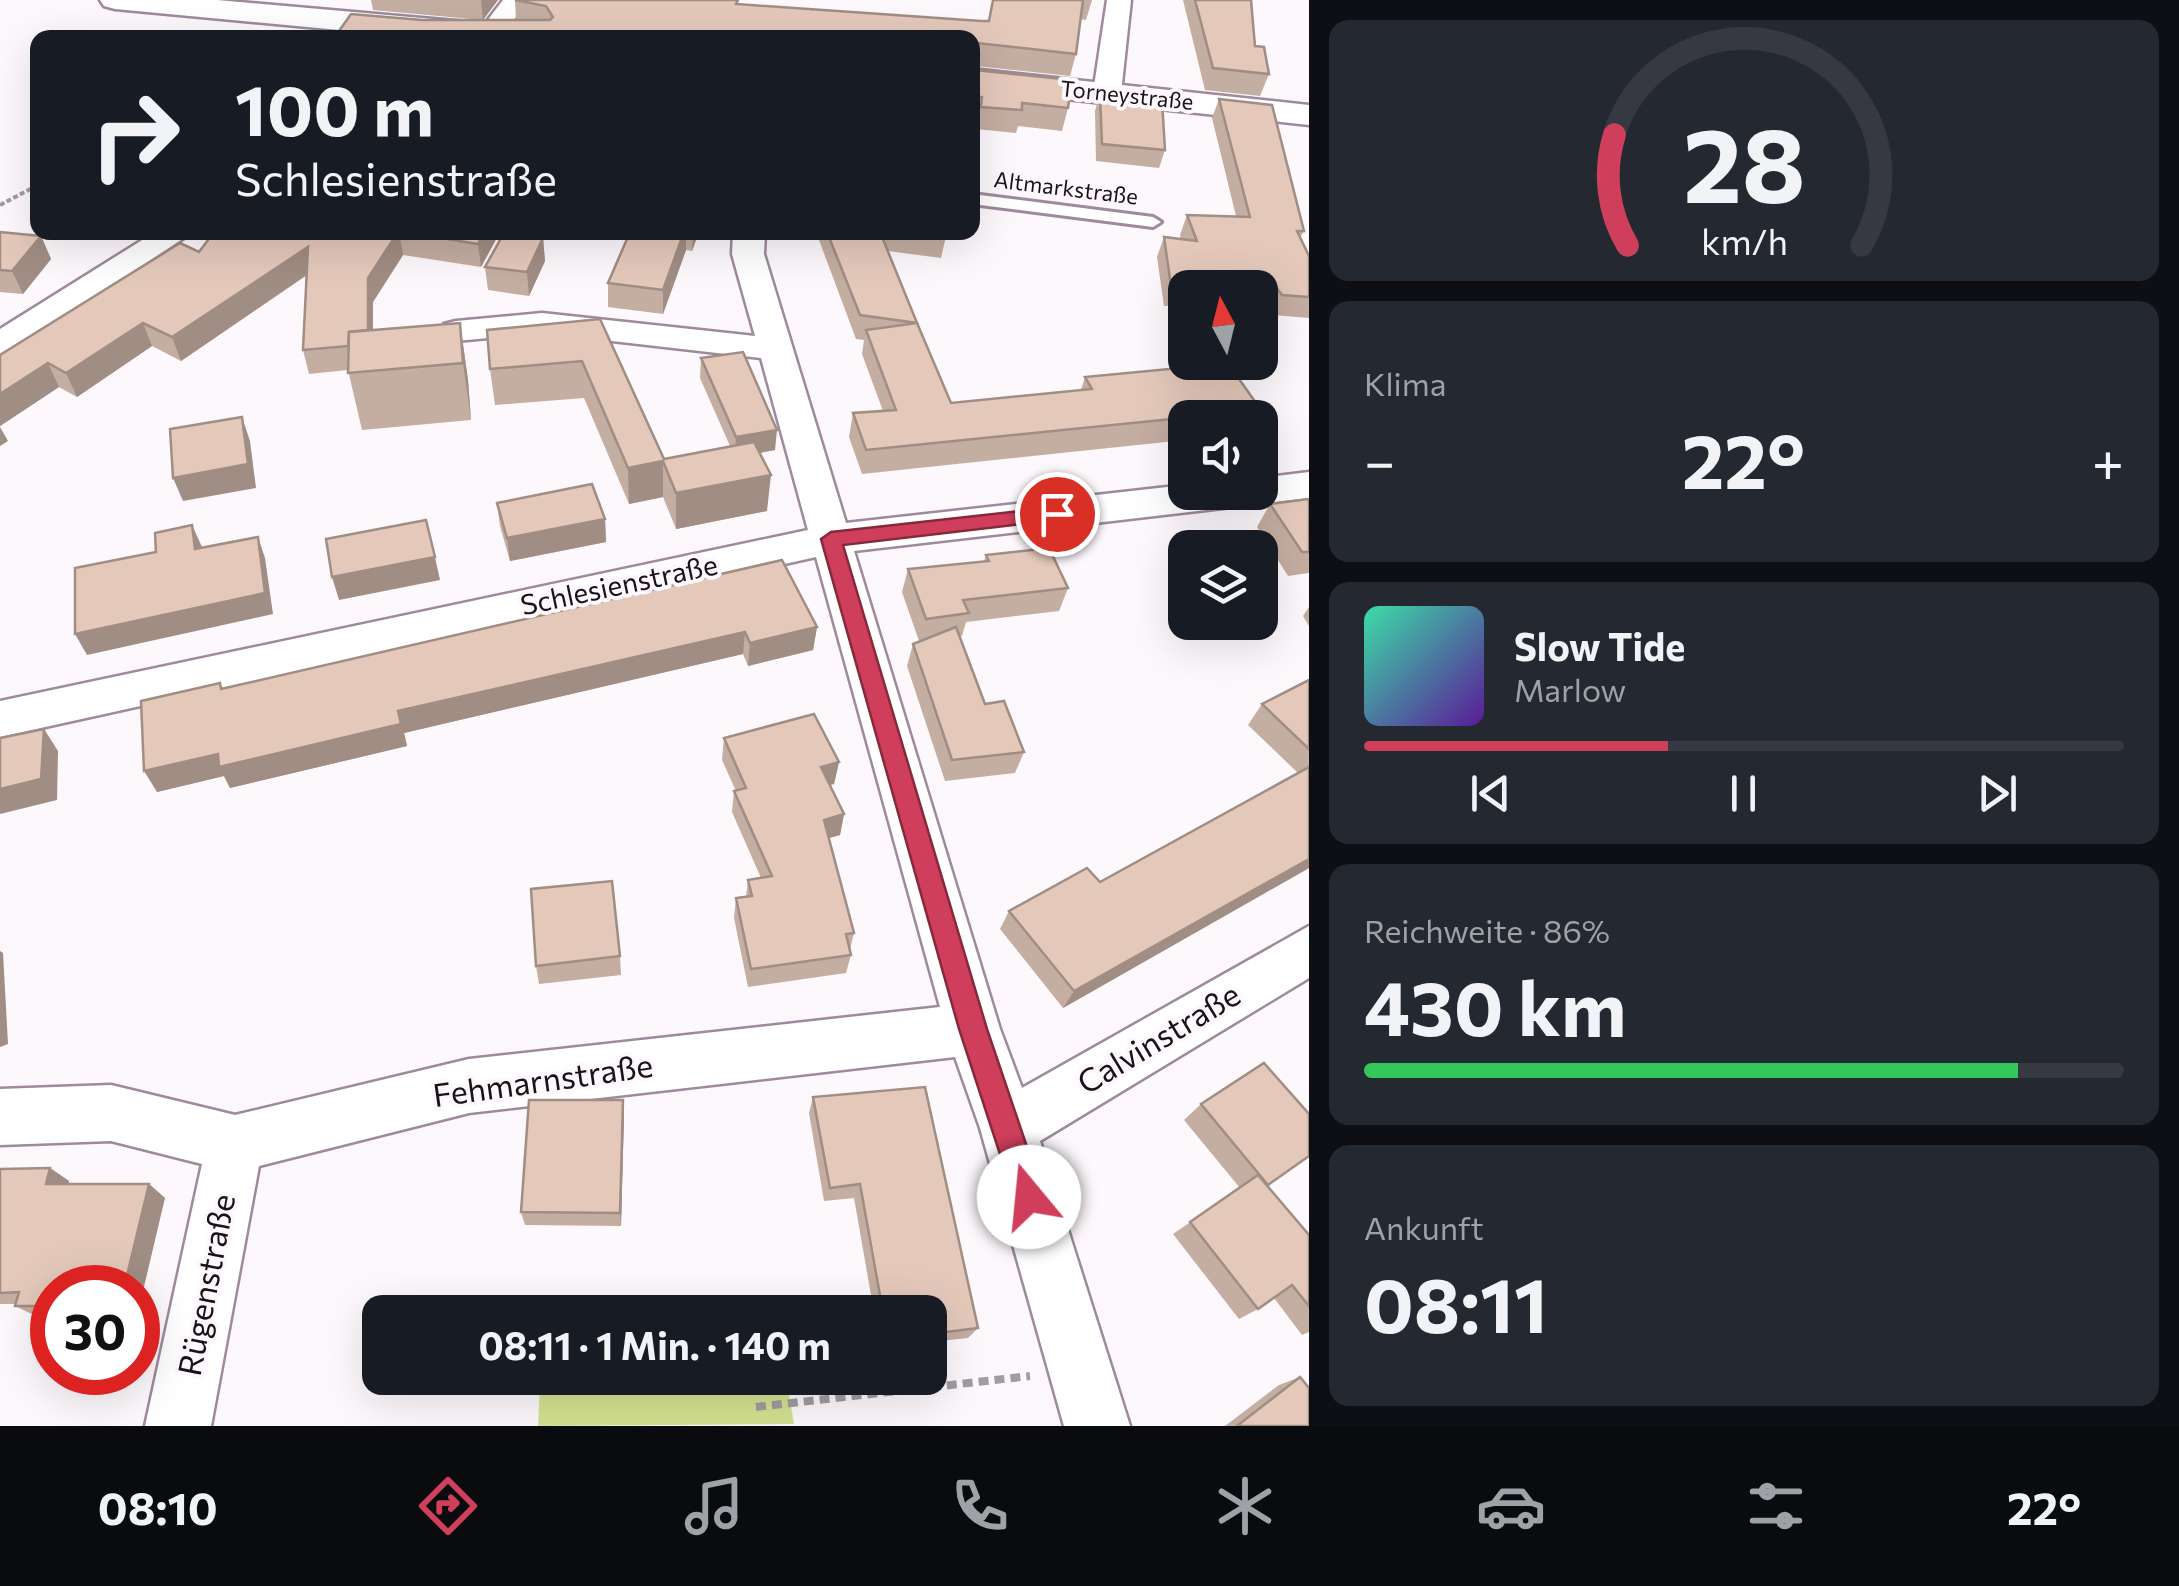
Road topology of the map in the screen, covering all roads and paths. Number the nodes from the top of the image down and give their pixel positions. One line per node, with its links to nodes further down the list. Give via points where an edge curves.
1 (115, 0): 4 (street)
2 (516, 0): 5 (street)
3 (1118, 0): 7 (street)
4 (428, 30)
5 (494, 30)
6 (980, 80): 7 (street, Torneystraße)
7 (1107, 93): 8 (street, Torneystraße)
8 (1300, 117)
9 (30, 188): 11 (path)
10 (980, 200): 12 (lane, Altmarkstraße)
11 (0, 205)
12 (1153, 222)
13 (165, 240): 16 (street)
14 (748, 240): 17 (street)
15 (456, 331): 17 (street, via 542,323)
16 (0, 344)
17 (776, 348): 21 (street)
18 (1309, 485): 19 (street)
19 (1278, 489)
20 (1168, 501): 21 (street, Schlesienstraße)
21 (831, 539): 22 (street, Schlesienstraße); 24 (street)
22 (0, 719)
23 (1309, 950): 26 (street, Calvinstraße)
24 (973, 1029): 26 (street); 27 (street, Fehmarnstraße, via 469,1086)
25 (0, 1117): 27 (street, Fehmarnstraße, via 111,1113)
26 (1008, 1128): 28 (street)
27 (235, 1144): 30 (street, Rügenstraße)
28 (1080, 1370): 29 (path); 31 (street)
29 (756, 1407)
30 (178, 1426)
31 (1097, 1426)

